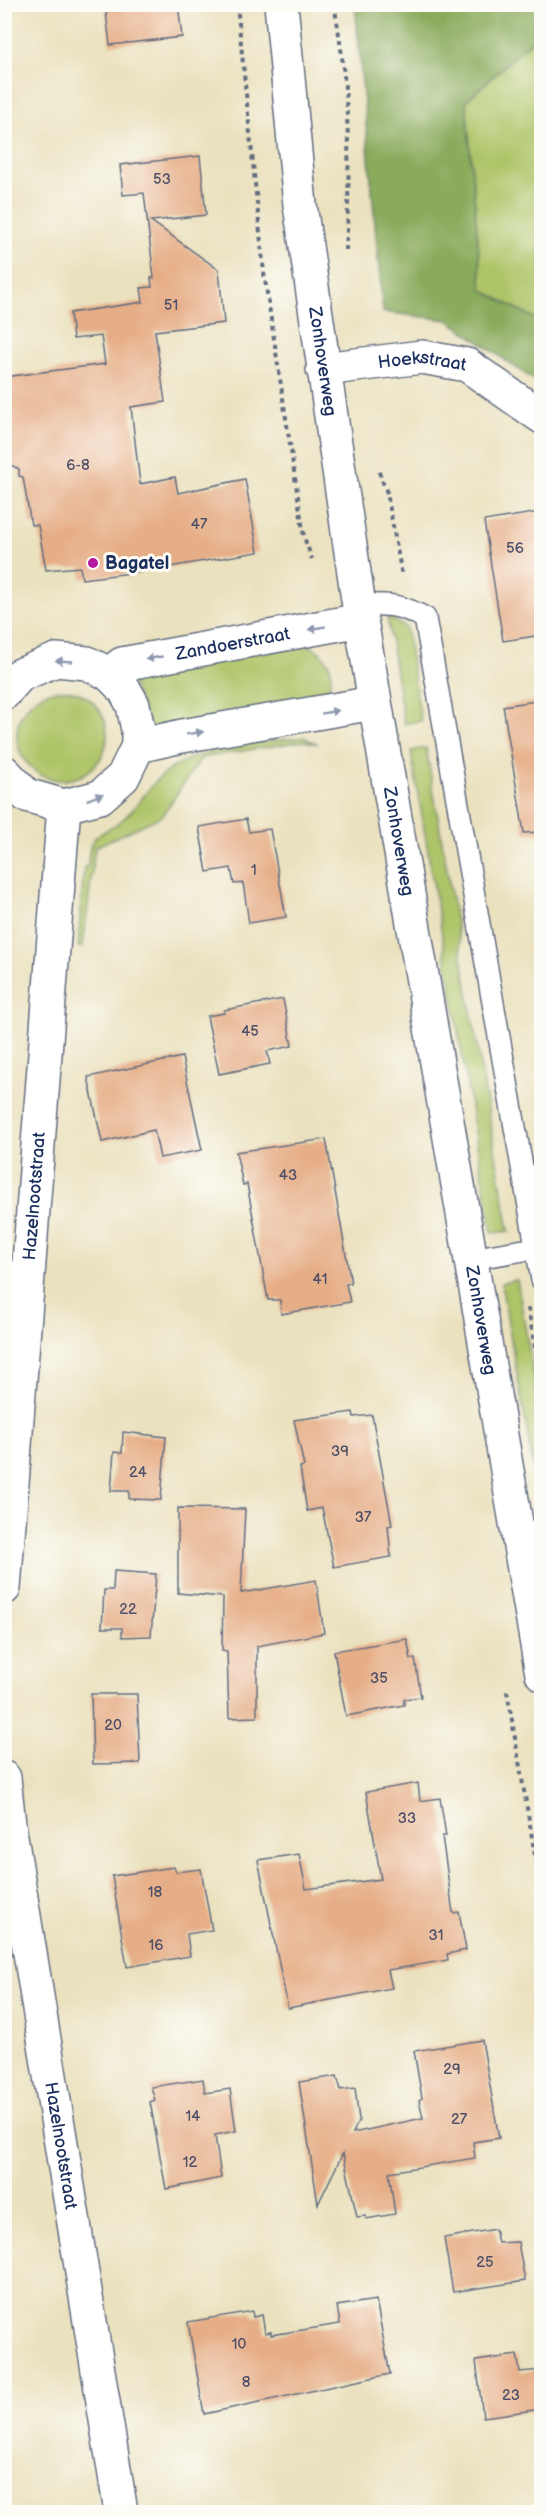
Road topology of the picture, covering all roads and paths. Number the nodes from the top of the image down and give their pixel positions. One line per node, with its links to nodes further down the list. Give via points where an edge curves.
1 (281, 4): 2 (street, Zonhoverweg, via 300,205)
2 (323, 369): 3 (street, Hoekstraat, via 422,357 467,365); 4 (street, Zonhoverweg)
3 (542, 417)
4 (360, 612): 5 (street, Zandoerstraat, one-way to 5, via 133,661); 7 (street, Zonhoverweg); 11 (lane, via 390,604 425,618)
5 (109, 674): 6 (street, one-way to 6, via 87,663 56,660); 8 (street, via 133,705)
6 (10, 675)
7 (374, 703): 8 (street, one-way to 7); 12 (street, Zonhoverweg)
8 (138, 746): 10 (street, one-way to 8, via 100,796 123,777)
9 (5, 774): 10 (street, via 26,795)
10 (64, 806): 14 (street, Hazelnootstraat)
11 (536, 1248): 12 (lane); 13 (lane)
12 (471, 1259): 15 (street, Zonhoverweg)
13 (542, 1280)
14 (4, 1588)
15 (542, 1674)
16 (4, 1778): 17 (street, Hazelnootstraat, via 10,1836)
17 (121, 2512)

